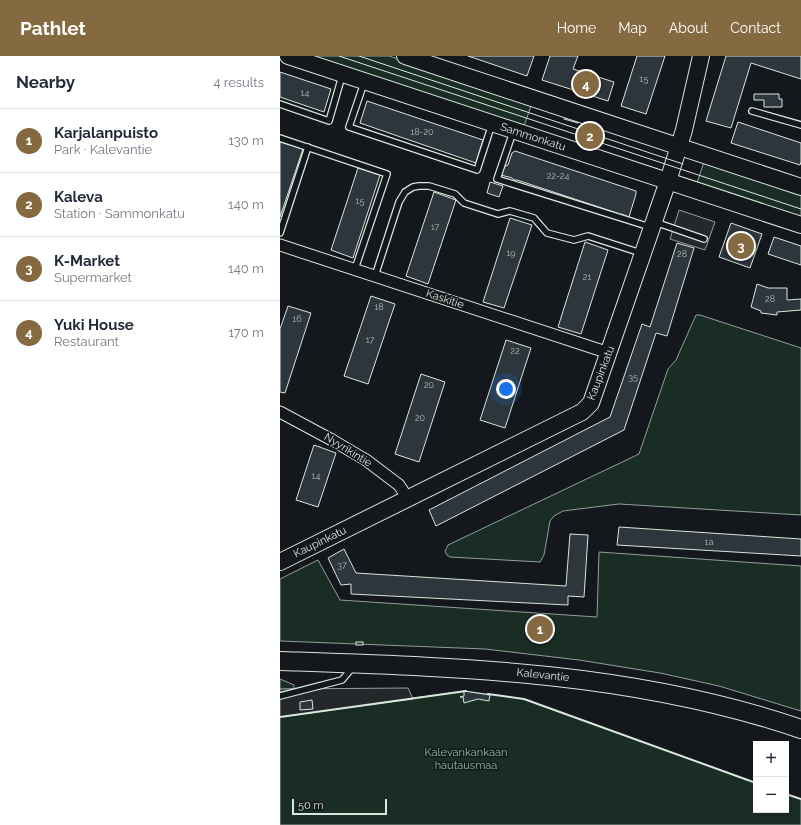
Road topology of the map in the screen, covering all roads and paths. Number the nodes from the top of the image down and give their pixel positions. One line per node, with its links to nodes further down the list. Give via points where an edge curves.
1 (288, 56): 4 (main road, Sammonkatu)
2 (405, 56): 13 (main road)
3 (701, 56): 13 (main road, Kaupinkatu)
4 (343, 74): 5 (main road, Sammonkatu); 6 (lane, via 329,121)
5 (365, 81): 8 (main road, Sammonkatu); 8 (lane, via 349,127 477,170)
6 (280, 104)
7 (752, 111): 9 (lane)
8 (493, 123): 10 (main road, Sammonkatu)
9 (801, 125)
10 (514, 130): 14 (main road, Sammonkatu); 16 (lane, via 497,179)
11 (280, 138): 12 (lane)
12 (308, 147): 18 (lane); 22 (lane, via 387,174)
13 (679, 147): 14 (main road, Kaupinkatu); 15 (main road)
14 (668, 181): 16 (main road, Kaupinkatu); 17 (main road, Sammonkatu)
15 (801, 187)
16 (653, 225): 19 (lane); 21 (main road, Kaupinkatu)
17 (801, 226)
18 (280, 233)
19 (704, 239)
20 (280, 245): 22 (street, Kaskitie)
21 (643, 254): 23 (lane, via 588,236 574,240 547,233 534,218 510,211 498,214 464,203 455,194 429,186 419,186 405,192 399,202); 24 (main road, Kaupinkatu)
22 (355, 269): 23 (street, Kaskitie)
23 (375, 276): 24 (street, Kaskitie)
24 (609, 353): 26 (main road, Kaupinkatu, via 591,403 582,412)
25 (280, 412): 26 (street, Nyyrikintie, via 366,460 399,485)
26 (408, 499): 27 (main road, Kaupinkatu)
27 (280, 562)
28 (280, 662): 29 (main road, Kalevantie)
29 (355, 664): 30 (lane, via 342,680); 31 (main road, Kalevantie, via 503,671 601,682 709,702)
30 (280, 696)
31 (801, 729)

